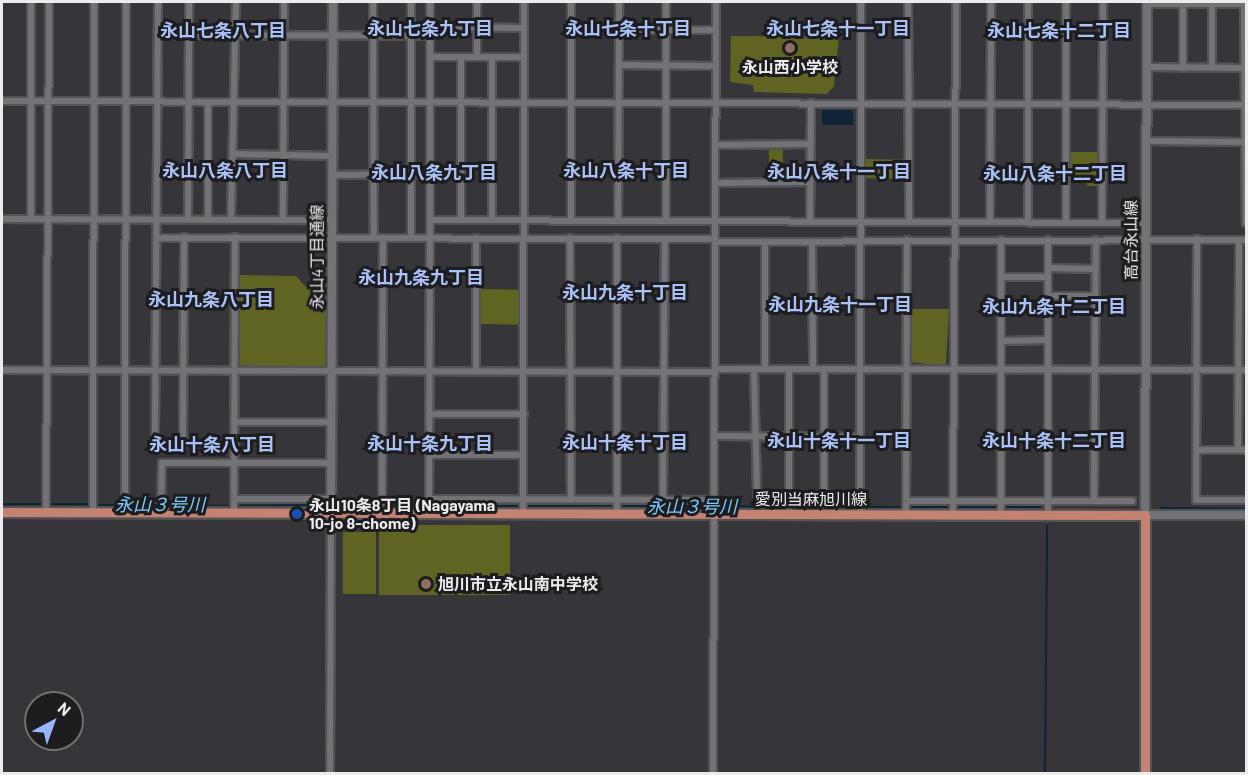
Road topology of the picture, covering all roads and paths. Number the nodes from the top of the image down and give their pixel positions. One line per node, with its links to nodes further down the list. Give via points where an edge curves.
1 (31, 2): 56 (street)
2 (49, 2): 57 (street)
3 (94, 2): 58 (street)
4 (126, 2): 59 (street)
5 (158, 2): 60 (street)
6 (189, 2): 36 (street)
7 (236, 2): 37 (street)
8 (284, 2): 38 (street)
9 (333, 2): 39 (street, 永山4丁目通線)
10 (373, 2): 40 (street)
11 (411, 2): 41 (street)
12 (430, 2): 30 (street)
13 (477, 2): 31 (street)
14 (524, 2): 32 (street)
15 (572, 2): 74 (street)
16 (619, 2): 33 (street)
17 (666, 2): 34 (street)
18 (716, 2): 35 (street)
19 (861, 2): 77 (street)
20 (908, 2): 78 (street)
21 (956, 2): 79 (street)
22 (991, 2): 80 (street)
23 (1028, 2): 81 (street)
24 (1066, 2): 82 (street)
25 (1103, 2): 83 (street)
26 (1146, 3): 28 (street); 51 (street, 高台永山線)
27 (1245, 3): 29 (street); 54 (street)
28 (1183, 4): 29 (street); 52 (street)
29 (1212, 5): 53 (street)
30 (430, 27): 31 (street); 42 (street)
31 (477, 28): 32 (street); 45 (street)
32 (524, 28): 47 (street)
33 (619, 30): 34 (street); 48 (street)
34 (665, 30): 35 (street); 49 (street)
35 (716, 30): 50 (street)
36 (189, 35): 37 (street); 62 (street)
37 (236, 35): 38 (street); 61 (street)
38 (284, 35): 39 (street); 64 (street)
39 (333, 36): 40 (street); 65 (street, 永山4丁目通線)
40 (373, 36): 41 (street); 66 (street)
41 (412, 36): 42 (street); 67 (street)
42 (430, 36): 43 (street)
43 (430, 57): 44 (street); 68 (street)
44 (462, 57): 45 (street); 69 (street)
45 (477, 57): 46 (street)
46 (492, 57): 47 (street); 70 (street)
47 (524, 57): 71 (street)
48 (619, 65): 49 (street); 72 (street)
49 (665, 65): 50 (street); 73 (street)
50 (716, 66): 75 (street)
51 (1147, 67): 52 (street); 84 (street, 高台永山線)
52 (1183, 68): 53 (street)
53 (1212, 68): 54 (street)
54 (1244, 68): 85 (street)
55 (2, 101): 56 (street)
56 (31, 101): 57 (street); 101 (street)
57 (50, 101): 58 (street); 102 (street)
58 (94, 101): 59 (street); 103 (street)
59 (127, 101): 60 (street); 104 (street)
60 (158, 101): 62 (street); 105 (street)
61 (236, 101): 63 (street); 64 (street); 90 (street)
62 (188, 102): 63 (street); 106 (street)
63 (208, 102): 107 (street)
64 (284, 102): 65 (street); 91 (street)
65 (332, 102): 66 (street); 93 (street, 永山4丁目通線)
66 (373, 102): 67 (street); 94 (street)
67 (412, 102): 68 (street); 97 (street)
68 (430, 102): 69 (street); 95 (street)
69 (462, 102): 70 (street); 109 (street)
70 (493, 102): 71 (street); 113 (street)
71 (524, 102): 74 (street); 114 (street)
72 (619, 102): 73 (street); 74 (street); 117 (street)
73 (665, 102): 75 (street); 115 (street)
74 (571, 103): 116 (street)
75 (715, 103): 76 (street); 89 (street)
76 (811, 104): 77 (street); 88 (street)
77 (861, 104): 78 (street); 120 (street)
78 (910, 104): 79 (street); 121 (street)
79 (956, 104): 80 (street); 122 (street)
80 (990, 104): 81 (street); 123 (street)
81 (1028, 104): 82 (street); 124 (street)
82 (1066, 104): 83 (street); 125 (street)
83 (1103, 104): 84 (street); 126 (street)
84 (1147, 104): 85 (street); 86 (street, 高台永山線)
85 (1245, 105): 87 (street)
86 (1146, 141): 87 (street); 127 (street, 高台永山線)
87 (1243, 142): 92 (street)
88 (810, 144): 89 (street); 98 (street)
89 (715, 145): 99 (street)
90 (235, 154): 91 (street); 108 (street)
91 (284, 155): 93 (street); 110 (street)
92 (1245, 155): 128 (street)
93 (333, 156): 96 (street, 永山4丁目通線)
94 (374, 174): 96 (street); 97 (street); 133 (street)
95 (430, 174): 97 (street); 112 (street)
96 (333, 175): 111 (street, 永山4丁目通線)
97 (411, 175): 135 (street)
98 (810, 182): 99 (street); 119 (street)
99 (716, 183): 118 (street)
100 (2, 219): 101 (street)
101 (31, 219): 102 (street)
102 (48, 219): 103 (street); 176 (street)
103 (93, 219): 104 (street); 177 (street)
104 (125, 219): 105 (street); 178 (street)
105 (156, 219): 106 (street); 131 (street)
106 (188, 219): 107 (street)
107 (208, 219): 108 (street)
108 (231, 219): 110 (street)
109 (461, 219): 112 (street); 113 (street)
110 (283, 220): 111 (street)
111 (332, 220): 132 (street, 永山4丁目通線)
112 (430, 220): 136 (street)
113 (492, 220): 114 (street)
114 (524, 220): 116 (street); 138 (street)
115 (666, 220): 117 (street); 118 (street)
116 (571, 221): 117 (street)
117 (618, 221)
118 (715, 221): 119 (street); 151 (street)
119 (810, 221): 120 (street)
120 (860, 221): 121 (street); 152 (street)
121 (909, 221): 122 (street)
122 (956, 222): 123 (street); 144 (street)
123 (990, 222): 124 (street)
124 (1028, 222): 125 (street)
125 (1066, 222): 126 (street)
126 (1102, 222): 127 (street)
127 (1146, 223): 148 (street, 高台永山線)
128 (1246, 224)
129 (184, 237): 130 (street); 131 (street); 180 (street)
130 (235, 237): 132 (street); 181 (street)
131 (157, 238): 179 (street)
132 (332, 238): 133 (street); 187 (street, 永山4丁目通線)
133 (374, 238): 134 (street)
134 (383, 238): 135 (street); 188 (street)
135 (411, 238): 136 (street)
136 (429, 238): 137 (street); 189 (street)
137 (476, 238): 138 (street); 190 (street)
138 (524, 238): 139 (street); 191 (street)
139 (570, 238): 140 (street); 192 (street)
140 (617, 238): 141 (street); 193 (street)
141 (665, 239): 151 (street); 195 (street)
142 (1197, 239): 148 (street); 149 (street); 194 (street)
143 (907, 240): 144 (street); 152 (street); 171 (street)
144 (955, 240): 145 (street); 172 (street)
145 (1001, 240): 146 (street); 157 (street)
146 (1048, 240): 147 (street); 155 (street)
147 (1096, 240): 148 (street); 156 (street)
148 (1146, 240): 174 (street, 高台永山線)
149 (1239, 240): 150 (street); 185 (street)
150 (1246, 240)
151 (715, 241): 153 (street); 182 (street)
152 (860, 241): 154 (street); 170 (street)
153 (765, 242): 154 (street); 165 (street)
154 (812, 243): 168 (street)
155 (1048, 268): 156 (street); 158 (street)
156 (1095, 269): 160 (street)
157 (1001, 277): 158 (street); 161 (street)
158 (1048, 277): 159 (street)
159 (1048, 296): 160 (street); 162 (street)
160 (1095, 296): 184 (street)
161 (1001, 305): 162 (street); 164 (street)
162 (1048, 305): 163 (street)
163 (1048, 340): 164 (street); 183 (street)
164 (1001, 341): 173 (street)
165 (765, 368): 166 (street); 167 (street)
166 (754, 369): 182 (street); 201 (street)
167 (789, 369): 168 (street); 202 (street)
168 (813, 369): 169 (street)
169 (824, 369): 170 (street); 203 (street)
170 (860, 369): 171 (street); 204 (street)
171 (907, 369): 172 (street); 234 (street)
172 (954, 369): 173 (street); 228 (street)
173 (1001, 369): 183 (street); 235 (street)
174 (1146, 369): 184 (street); 194 (street); 242 (street, 高台永山線)
175 (2, 370): 176 (street)
176 (45, 370): 177 (street); 229 (street)
177 (93, 370): 178 (street); 230 (street)
178 (125, 370): 179 (street); 231 (street)
179 (155, 370): 180 (street); 205 (street, via 155,450)
180 (184, 370): 181 (street); 205 (street, via 183,444)
181 (234, 370): 187 (street); 198 (street)
182 (715, 370): 195 (street); 200 (street)
183 (1048, 370): 184 (street); 223 (street)
184 (1095, 370): 221 (street)
185 (1238, 370): 186 (street); 194 (street); 207 (street)
186 (1246, 370)
187 (332, 371): 188 (street); 199 (street, 永山4丁目通線)
188 (382, 371): 189 (street); 233 (street)
189 (429, 371): 190 (street); 196 (street)
190 (476, 371): 191 (street)
191 (523, 371): 192 (street); 197 (street)
192 (570, 371): 193 (street); 217 (street)
193 (618, 371): 195 (street); 226 (street)
194 (1197, 371): 206 (street)
195 (664, 372): 218 (street)
196 (429, 414): 197 (street); 209 (street)
197 (524, 414): 210 (street)
198 (234, 422): 199 (street); 213 (street)
199 (332, 422): 212 (street, 永山4丁目通線)
200 (715, 436): 201 (street); 219 (street)
201 (754, 436): 202 (street); 214 (street)
202 (789, 437): 203 (street); 236 (street)
203 (823, 437): 204 (street); 215 (street)
204 (859, 437): 237 (street)
205 (160, 449): 211 (street)
206 (1197, 450): 207 (street); 220 (street, via 1196,500)
207 (1238, 450): 208 (street)
208 (1246, 450)
209 (429, 455): 210 (street); 225 (street)
210 (523, 455): 227 (street)
211 (162, 463): 213 (street); 232 (street)
212 (332, 463): 213 (street); 216 (street, 永山4丁目通線)
213 (234, 464): 224 (street)
214 (757, 496)
215 (824, 497)
216 (331, 499): 224 (street); 239 (street, 永山4丁目通線)
217 (571, 499): 226 (street); 227 (street)
218 (663, 500): 219 (street); 226 (street)
219 (714, 500): 240 (street)
220 (1246, 500)
221 (1094, 501): 222 (street); 223 (street)
222 (1132, 501)
223 (1048, 502): 235 (street); 241 (street)
224 (234, 505): 232 (main road, 愛別当麻旭川線); 239 (main road, 愛別当麻旭川線)
225 (429, 506): 227 (main road, 愛別当麻旭川線); 227 (street); 233 (main road, 愛別当麻旭川線)
226 (617, 506): 227 (main road, 愛別当麻旭川線); 240 (main road, 愛別当麻旭川線)
227 (522, 507)
228 (954, 507): 234 (main road, 愛別当麻旭川線); 234 (street); 235 (main road, 愛別当麻旭川線); 235 (street)
229 (46, 508): 230 (main road, 愛別当麻旭川線); 238 (main road, 愛別当麻旭川線)
230 (93, 508): 231 (main road, 愛別当麻旭川線)
231 (125, 508): 232 (main road, 愛別当麻旭川線)
232 (161, 508)
233 (382, 508): 239 (main road, 愛別当麻旭川線)
234 (906, 508): 237 (main road, 愛別当麻旭川線)
235 (1001, 508): 241 (main road, 愛別当麻旭川線)
236 (789, 509): 237 (main road, 愛別当麻旭川線); 240 (main road, 愛別当麻旭川線)
237 (860, 509)
238 (2, 512)
239 (331, 513): 244 (street)
240 (714, 514): 245 (street)
241 (1048, 514): 242 (main road, 愛別当麻旭川線)
242 (1145, 515): 243 (street); 246 (main road)
243 (1246, 515)
244 (330, 774)
245 (713, 774)
246 (1145, 774)

